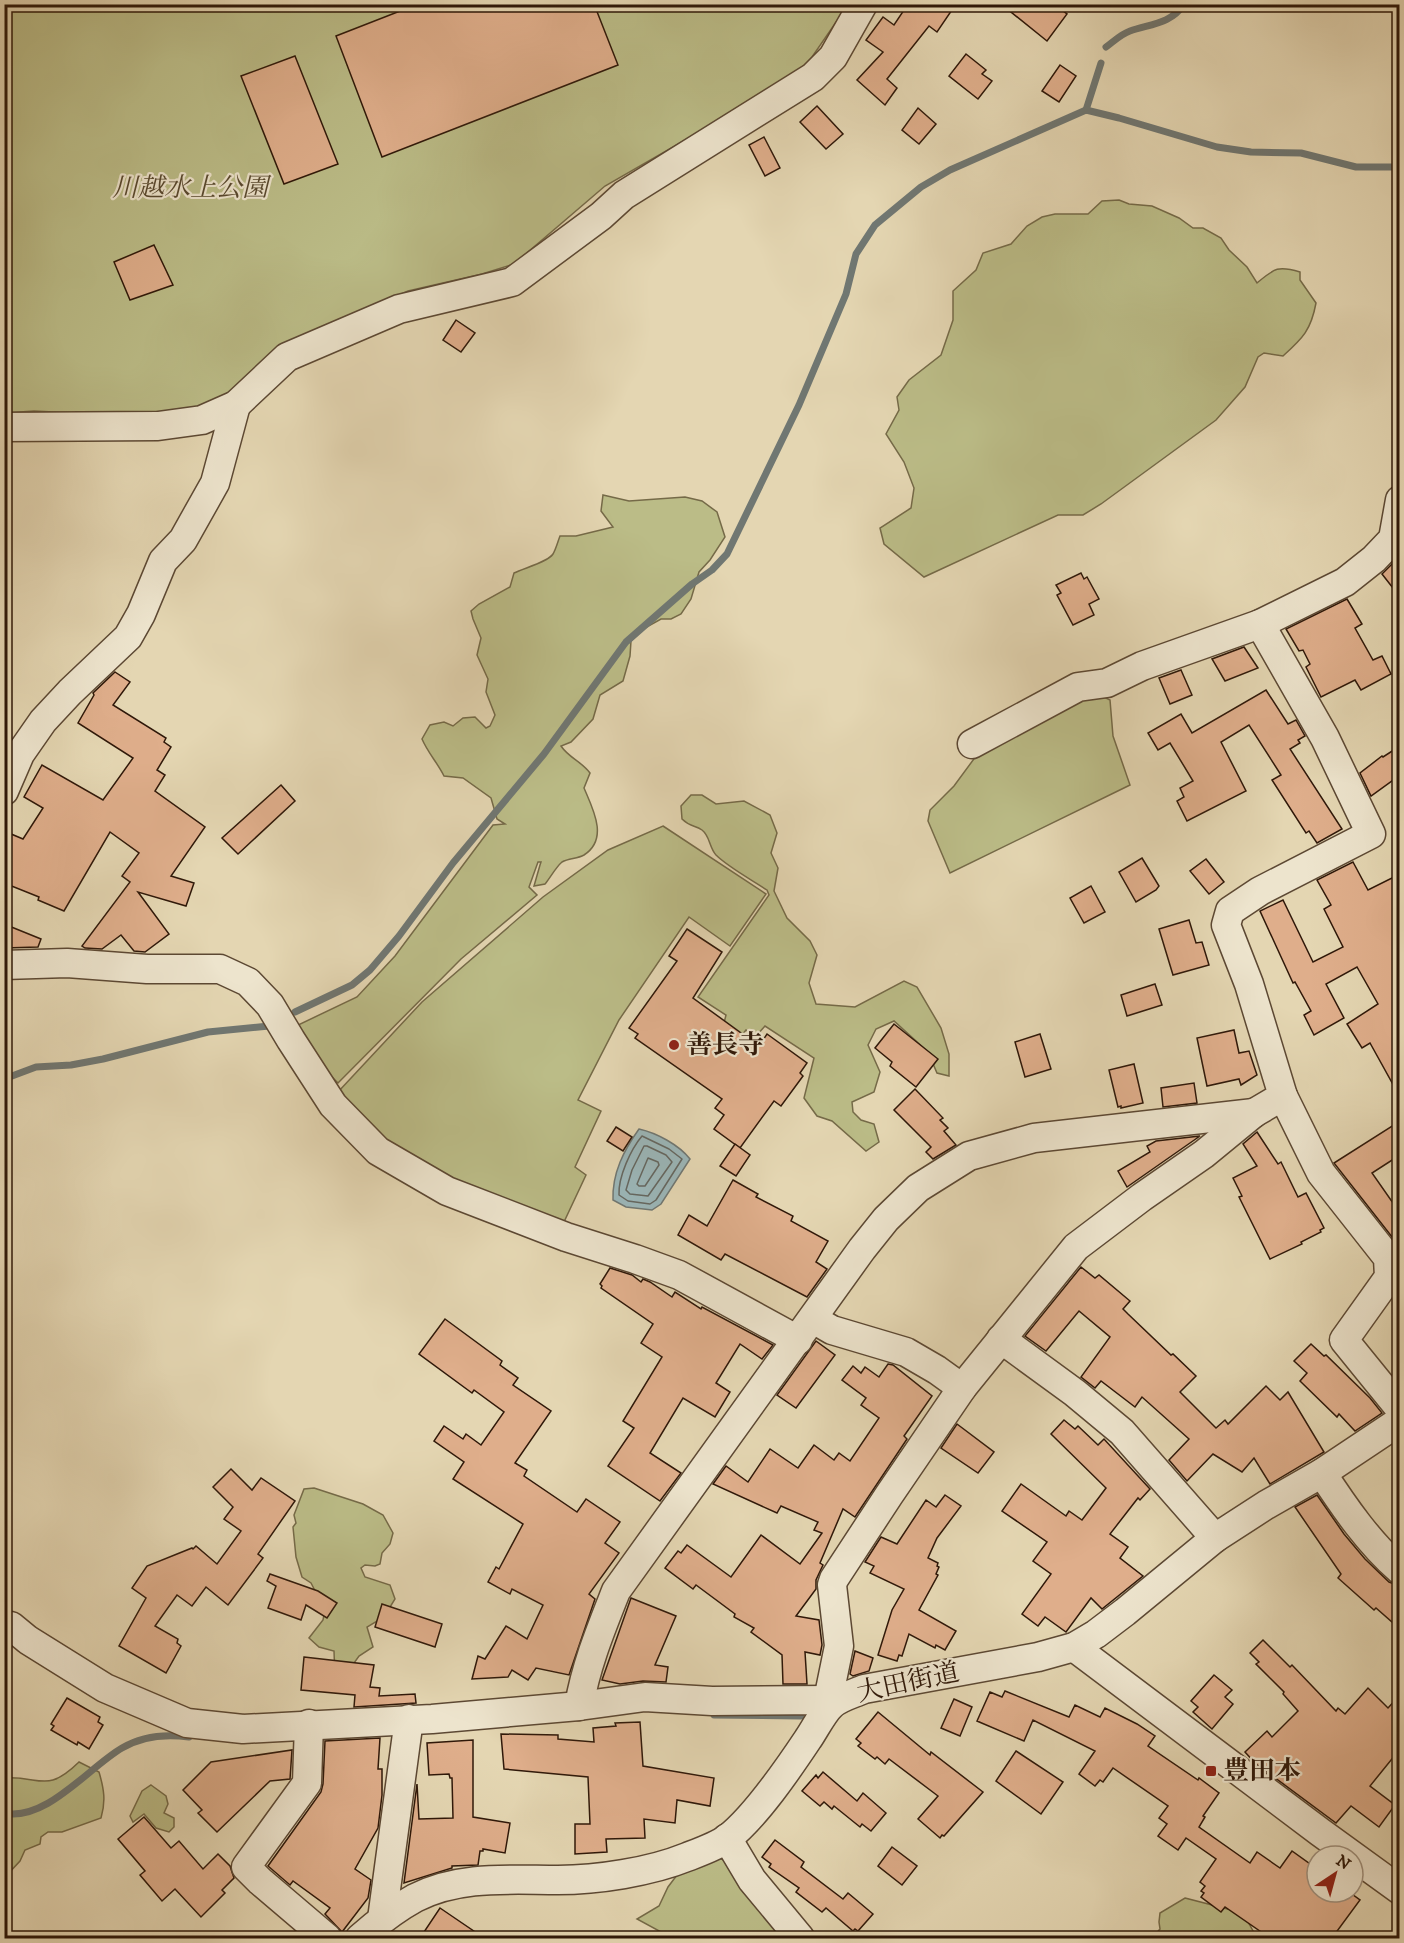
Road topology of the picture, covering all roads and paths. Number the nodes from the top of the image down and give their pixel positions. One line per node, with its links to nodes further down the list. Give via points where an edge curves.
1 (863, 4): 2 (street, via 833,57 813,77 624,195 512,282 399,309 286,357)
2 (236, 405): 3 (street, via 202,420 158,426); 7 (street, via 215,483 183,540 163,561 128,637 43,721 20,754)
3 (4, 427)
4 (1400, 500): 5 (street, via 1393,539 1374,559 1345,582)
5 (1260, 624): 6 (street, via 1142,666 1107,683 1078,687); 9 (street, via 1324,738 1371,834 1260,891 1230,911 1226,925 1249,984)
6 (972, 744)
7 (4, 791)
8 (4, 965): 12 (street, via 67,963 220,969 248,982 270,1005 333,1105 378,1151 447,1191 679,1275)
9 (1283, 1096): 10 (street); 11 (street, via 1321,1173)
10 (1254, 1113): 12 (street, via 1034,1137 969,1156 918,1188 886,1219); 13 (street, via 1076,1247)
11 (1394, 1254): 15 (street, via 1389,1277 1344,1340)
12 (805, 1330): 14 (street, via 832,1330 906,1352); 23 (street, via 616,1591 592,1651)
13 (1000, 1339): 14 (street); 18 (street, via 1122,1432)
14 (962, 1388): 22 (street, via 834,1579 839,1646)
15 (1400, 1409)
16 (1400, 1421): 17 (street, 大田街道)
17 (1322, 1473): 18 (street, 大田街道); 19 (street, via 1379,1549)
18 (1215, 1538): 21 (street, 大田街道, via 1125,1612)
19 (1400, 1570)
20 (4, 1625): 25 (street, via 105,1688 187,1723)
21 (1074, 1647): 22 (street, 大田街道, via 864,1689); 27 (street)
22 (830, 1703): 23 (street, via 645,1697); 26 (street, 大田街道, via 785,1773)
23 (579, 1706): 24 (street, via 432,1719)
24 (407, 1729): 25 (street); 28 (street)
25 (308, 1732): 29 (street, via 307,1783 246,1867)
26 (727, 1838): 28 (street, 大田街道, via 686,1858 604,1876 462,1883 416,1898); 31 (street, via 752,1880)
27 (1400, 1890)
28 (382, 1919): 30 (street, 大田街道)
29 (327, 1938)
30 (360, 1938)
31 (800, 1938)

